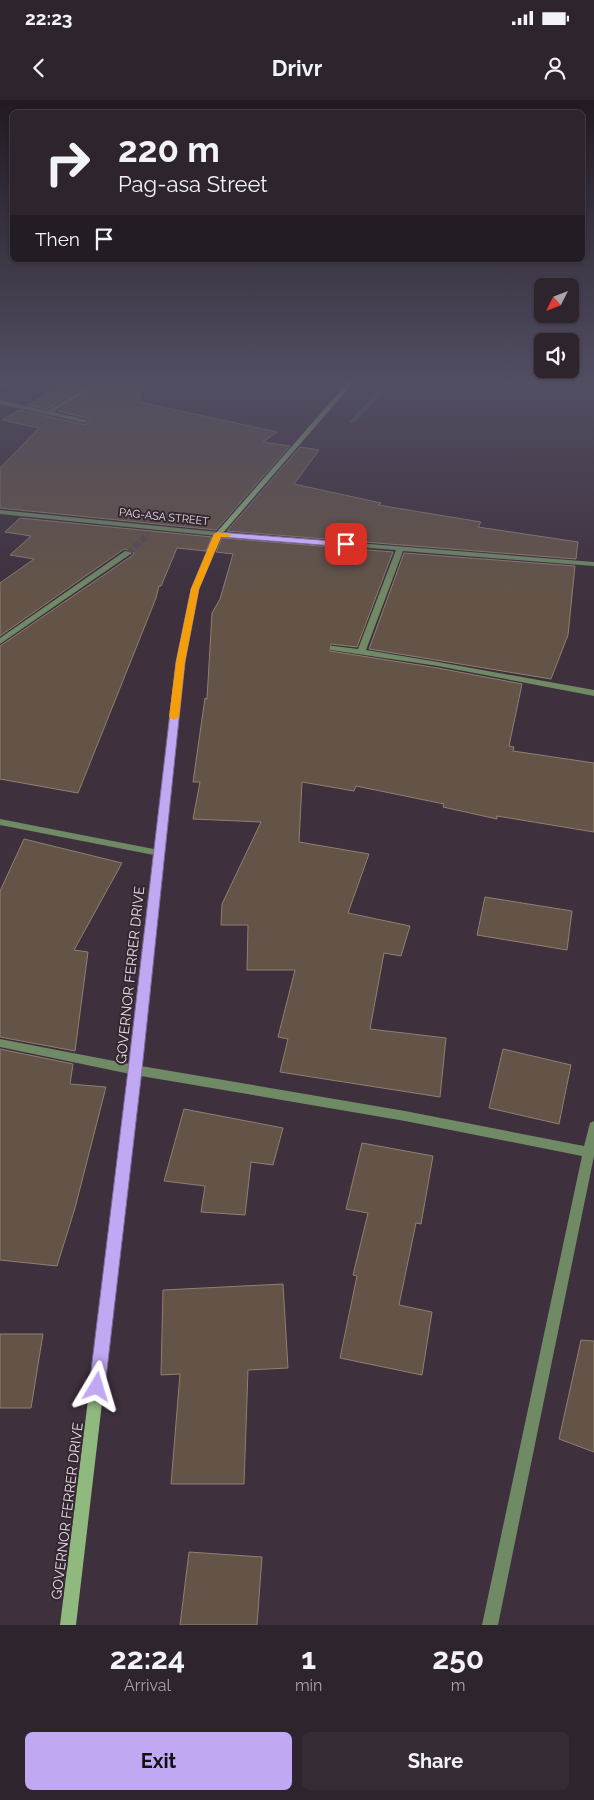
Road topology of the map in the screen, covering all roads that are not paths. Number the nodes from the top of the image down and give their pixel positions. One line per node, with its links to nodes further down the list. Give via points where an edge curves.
1 (288, 453): 5 (main road, GOVERNOR FERRER DRIVE)
2 (0, 512): 3 (street, PAG-ASA STREET)
3 (156, 527): 4 (street); 5 (street, PAG-ASA STREET)
4 (149, 534)
5 (218, 534): 6 (street, PAG-ASA STREET); 14 (main road, GOVERNOR FERRER DRIVE, via 195,589 180,662)
6 (400, 549): 8 (street, PAG-ASA STREET); 11 (street)
7 (128, 553): 9 (street)
8 (594, 564)
9 (0, 642)
10 (334, 648): 11 (street)
11 (361, 653): 12 (street)
12 (594, 693)
13 (0, 822): 14 (street)
14 (159, 853): 16 (main road, GOVERNOR FERRER DRIVE)
15 (0, 1043): 16 (street)
16 (135, 1070): 18 (street, via 406,1116); 19 (main road, GOVERNOR FERRER DRIVE)
17 (594, 1126): 18 (street)
18 (589, 1152): 20 (street)
19 (68, 1625)
20 (490, 1625)

